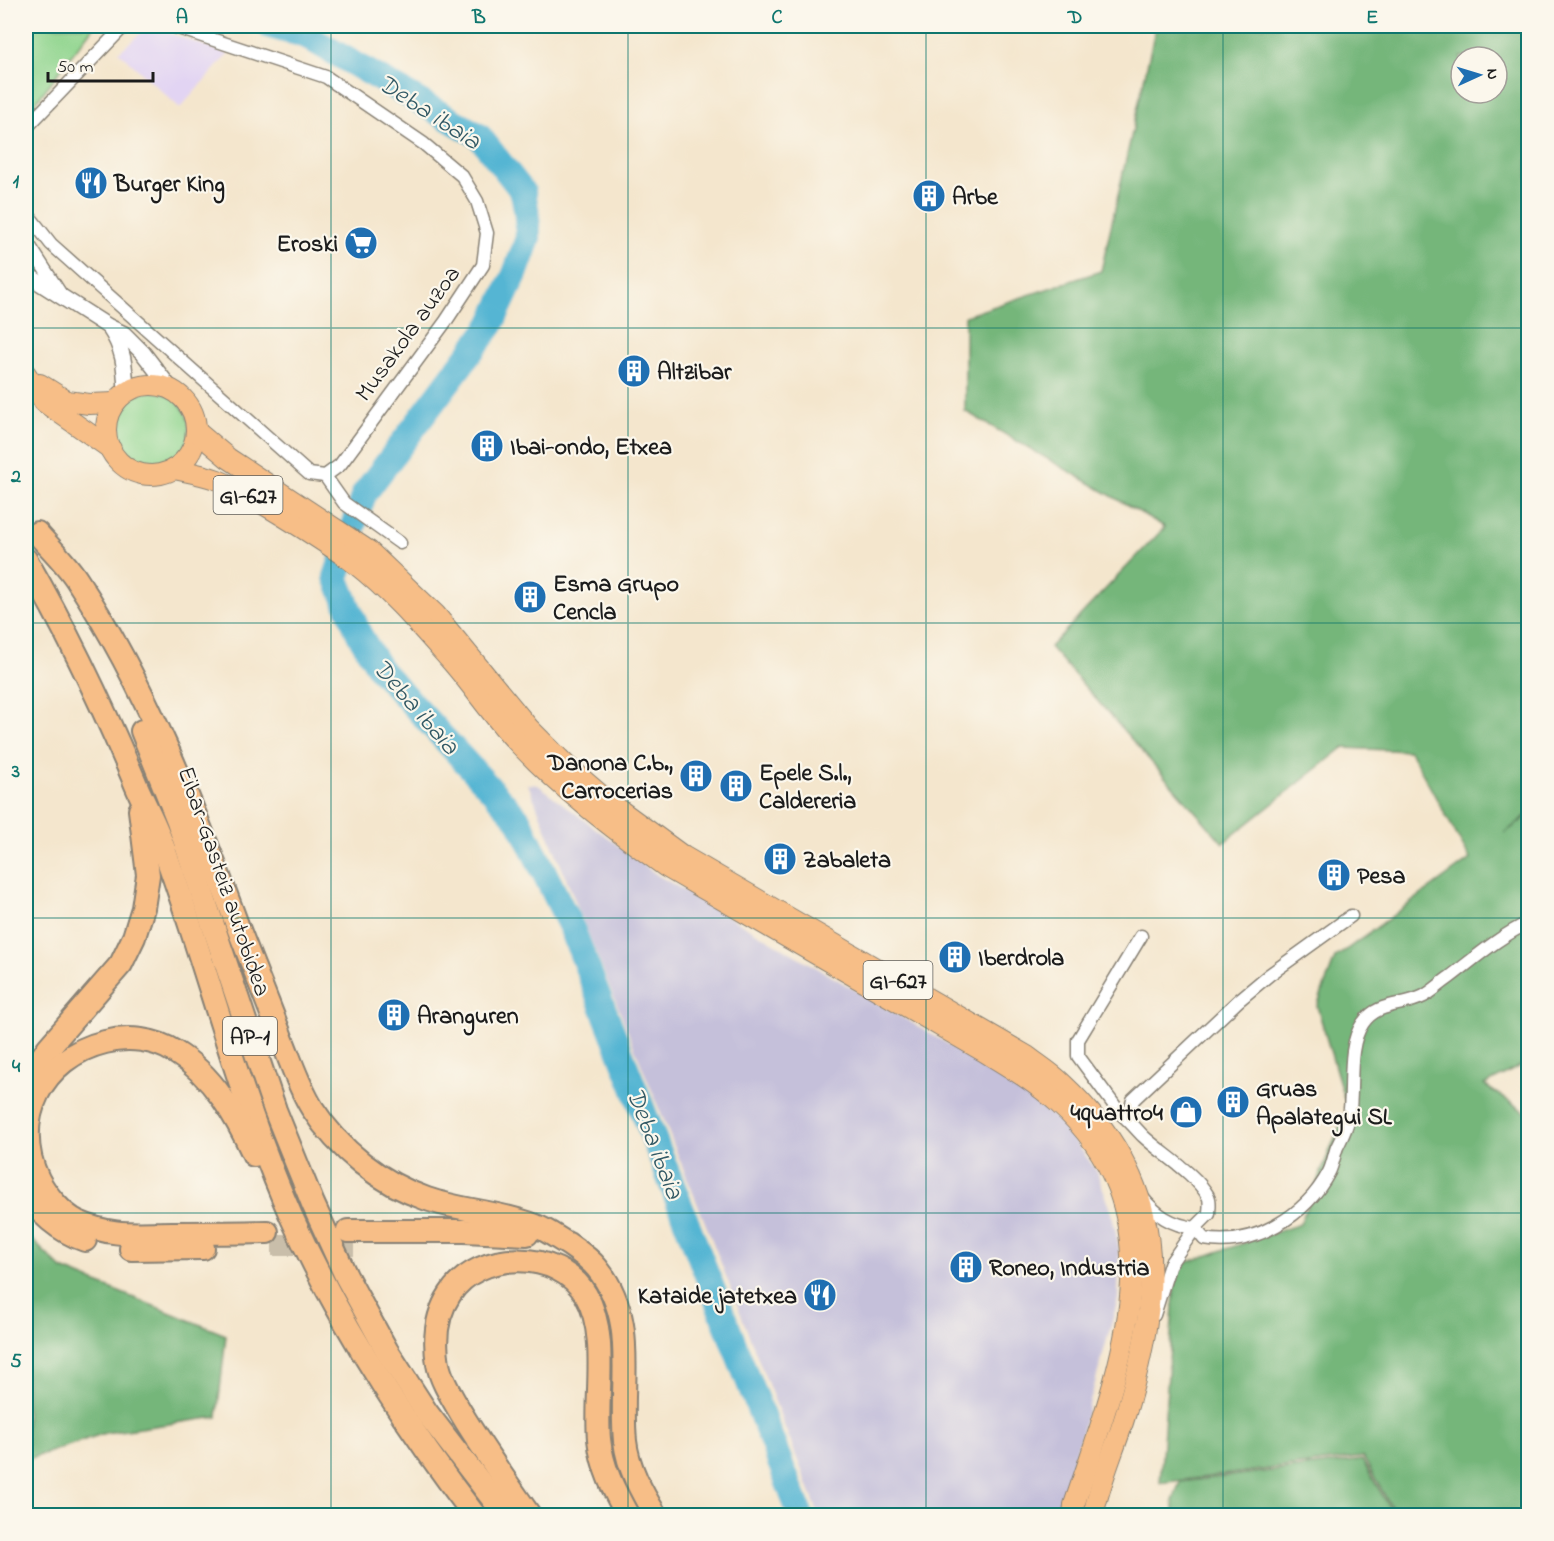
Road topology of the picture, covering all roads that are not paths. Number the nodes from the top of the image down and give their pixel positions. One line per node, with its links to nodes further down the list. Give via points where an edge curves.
1 (124, 26): 3 (street)
2 (172, 26): 15 (street, Musakola auzoa, via 326,77 424,144 462,176 477,201 487,233 483,265 340,465)
3 (26, 128)
4 (26, 212): 15 (street, via 51,244 219,395 309,474)
5 (26, 244): 7 (street)
6 (26, 274): 7 (street)
7 (64, 300): 8 (street)
8 (108, 327): 10 (street, via 124,334); 11 (street, via 123,356)
9 (26, 374): 11 (main road, GI-627, via 67,401 89,404); 13 (main road, GI-627, via 44,402)
10 (170, 388): 11 (main road, GI-627, via 147,385); 12 (main road, via 189,406)
11 (121, 398): 13 (main road, via 108,417)
12 (196, 431): 14 (main road, GI-627, via 193,446); 17 (main road, GI-627)
13 (111, 449): 14 (main road, GI-627, via 125,466 136,472 147,475)
14 (174, 469): 17 (main road, GI-627, via 216,479)
15 (325, 476): 18 (street, via 344,503)
16 (31, 524): 30 (highway, via 76,578 148,709 212,858 293,1069 328,1131 367,1167 402,1190 528,1223); 35 (highway, Eibar-Gasteiz autobidea / AP-1, via 85,611 129,699 178,821 275,1110 342,1266 387,1350 427,1413)
17 (320, 528): 20 (main road, GI-627, via 354,563)
18 (396, 540)
19 (26, 560): 21 (highway, Eibar-Gasteiz autobidea / AP-1, via 104,710)
20 (383, 576): 28 (main road, GI-627, via 436,615 529,728 609,802 683,856 1027,1056 1062,1082 1116,1146); 39 (main road, GI-627, via 390,594 453,662 516,741 600,819 666,867 1030,1080 1083,1128 1117,1186 1128,1220 1133,1257 1127,1325 1116,1374)
21 (137, 788): 25 (highway, via 147,875 134,938 121,964 48,1048); 32 (highway, Eibar-Gasteiz autobidea / AP-1, via 157,833 253,1118 291,1216)
22 (1351, 916): 26 (street, via 1238,1000 1133,1100)
23 (1528, 923): 29 (street, via 1425,995 1380,1008 1364,1021 1355,1042 1347,1124 1330,1170 1306,1204 1267,1230 1245,1237 1204,1239)
24 (1141, 936): 26 (street, via 1078,1040 1078,1056)
25 (26, 1081)
26 (1128, 1119): 29 (street, via 1210,1199 1209,1214)
27 (26, 1190): 32 (highway, via 57,1226 76,1237 118,1249 269,1238 123,1235 100,1230 76,1221 42,1188 33,1169 30,1119 37,1093 53,1069 92,1045 118,1039 147,1040 174,1051 201,1072 231,1110 278,1213)
28 (1138, 1193): 29 (street, via 1167,1221); 33 (main road, GI-627, via 1146,1218 1150,1254 1150,1293)
29 (1195, 1228): 33 (street, via 1170,1264)
30 (564, 1242): 31 (highway, via 518,1232 351,1238 528,1250 548,1258); 38 (highway, via 595,1265 620,1309 624,1332 625,1444 643,1495)
31 (558, 1268): 36 (highway, via 524,1260 500,1262 464,1278 450,1293 435,1338 438,1367 451,1396); 37 (highway, via 586,1295 594,1316 602,1458)
32 (326, 1286): 34 (highway, Eibar-Gasteiz autobidea / AP-1, via 365,1359)
33 (1142, 1347): 40 (main road, GI-627)
34 (474, 1515)
35 (506, 1515)
36 (530, 1515)
37 (628, 1515)
38 (656, 1515)
39 (1073, 1515)
40 (1093, 1515)

